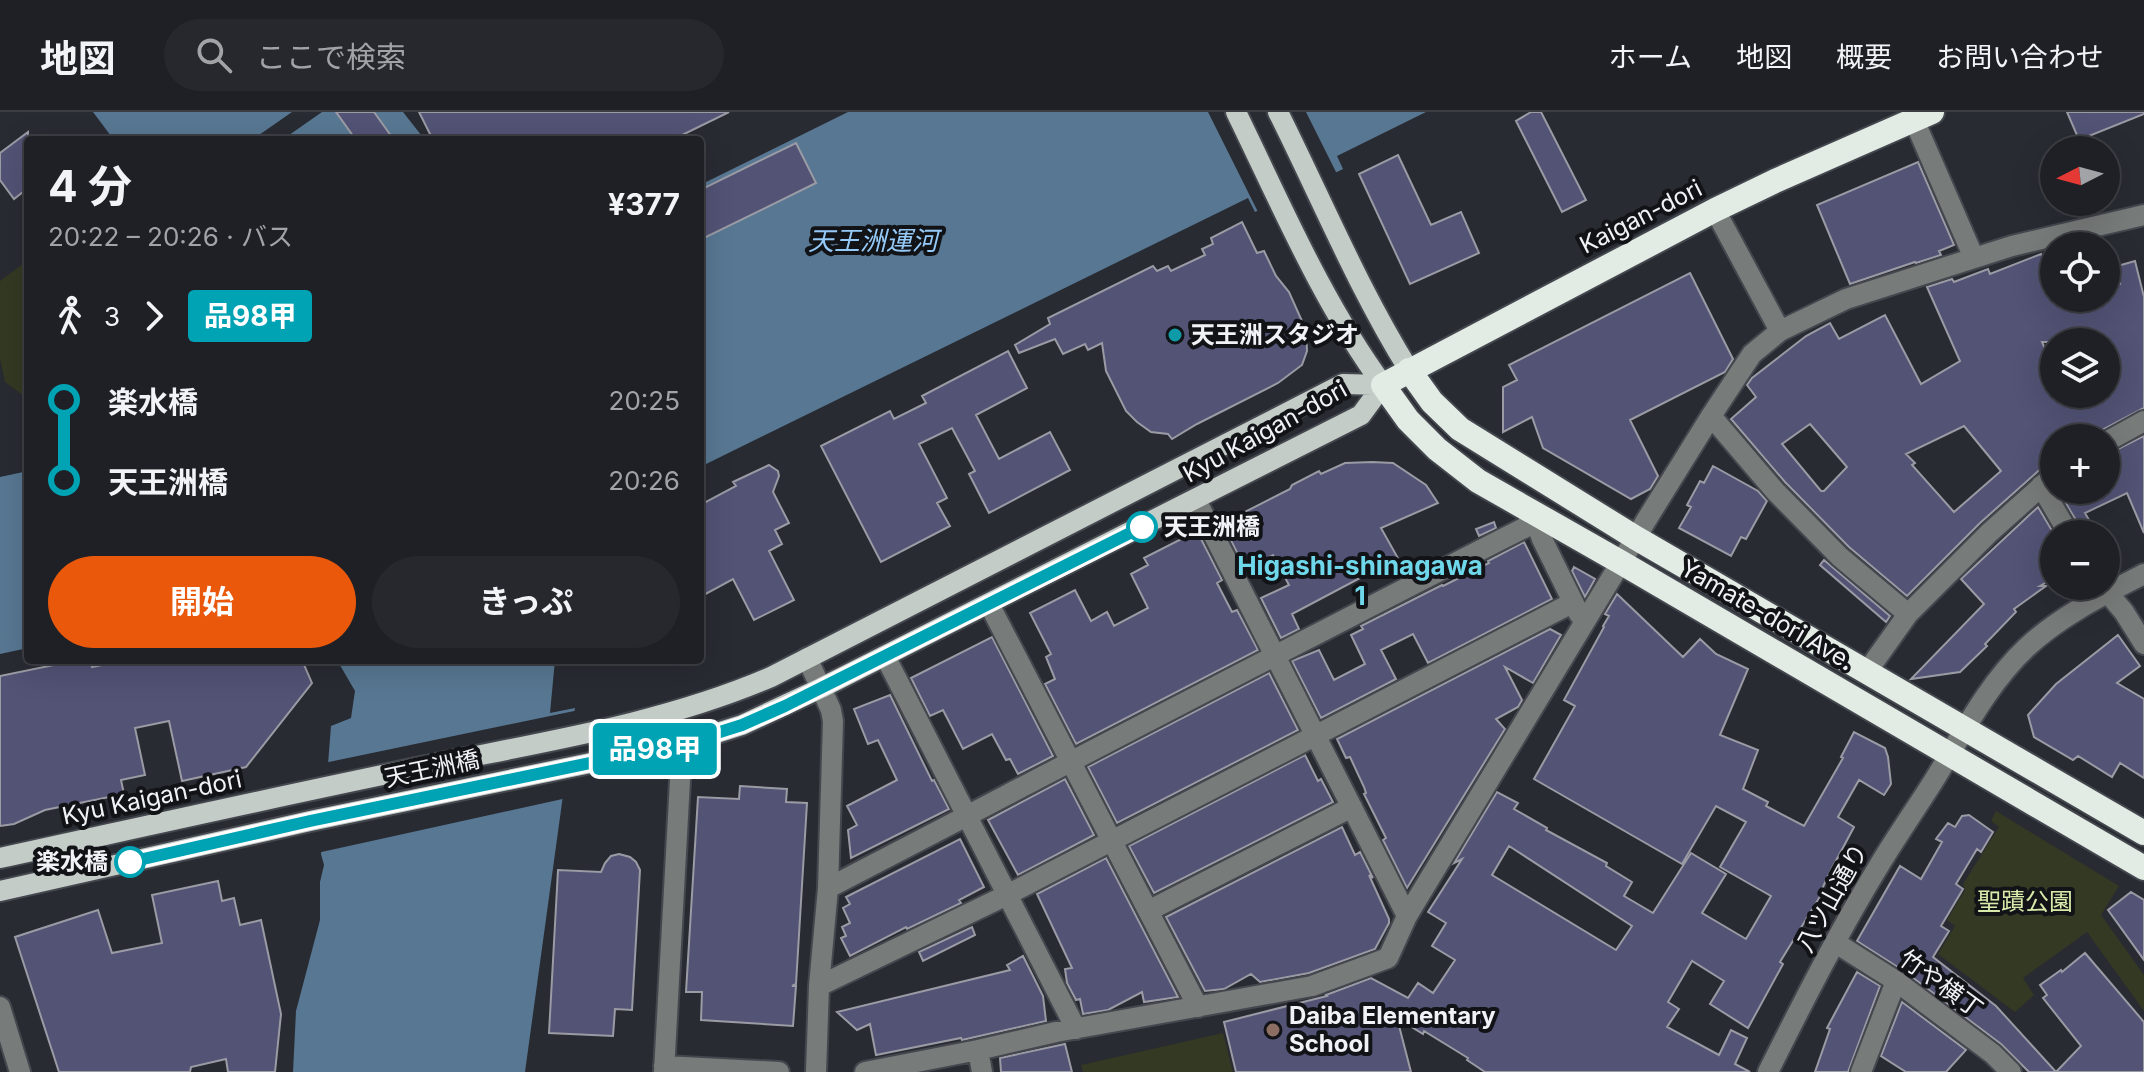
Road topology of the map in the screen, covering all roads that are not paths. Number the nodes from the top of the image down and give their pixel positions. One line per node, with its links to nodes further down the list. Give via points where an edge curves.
1 (1236, 112): 9 (main road, via 1322,286)
2 (1278, 112): 8 (main road, via 1381,325)
3 (1923, 116): 4 (highway, Kaigan-dori); 6 (street)
4 (1715, 210): 7 (street); 8 (highway, Kaigan-dori)
5 (2144, 215): 6 (street)
6 (1974, 258): 7 (street, via 1846,299)
7 (1780, 331): 10 (street, via 1752,354)
8 (1409, 370): 9 (highway, Kaigan-dori); 16 (highway, Yamate-dori Ave., via 1460,429)
9 (1383, 385): 14 (main road, Kyu Kaigan-dori, via 1361,415); 15 (highway, Yamate-dori Ave., via 1437,449); 29 (main road, Kyu Kaigan-dori, via 1343,384)
10 (1711, 416): 16 (street); 24 (street, via 1796,513)
11 (2144, 421): 12 (street)
12 (2120, 434)
13 (2040, 486): 24 (street)
14 (1196, 500): 23 (main road, Kyu Kaigan-dori); 27 (street)
15 (1533, 514): 17 (highway, Yamate-dori Ave.); 22 (street); 27 (street, via 1526,527)
16 (1636, 538): 17 (street); 30 (highway, Yamate-dori Ave.)
17 (1622, 563): 25 (street); 36 (highway, Yamate-dori Ave.)
18 (2144, 574): 19 (street)
19 (2120, 583)
20 (2090, 600): 32 (street, via 2025,649)
21 (2114, 600): 26 (street)
22 (1572, 603): 25 (street); 34 (street)
23 (989, 604): 28 (main road, Kyu Kaigan-dori); 37 (street)
24 (1908, 614): 30 (street)
25 (1584, 625): 50 (street)
26 (2144, 644)
27 (1274, 655): 34 (street); 37 (street)
28 (885, 656): 31 (main road, Kyu Kaigan-dori); 41 (street)
29 (807, 658): 31 (street); 33 (main road, Kyu Kaigan-dori, via 694,706)
30 (1866, 673): 32 (highway, Yamate-dori Ave.)
31 (821, 688): 35 (main road, Kyu Kaigan-dori, via 742,725); 46 (street, via 833,721)
32 (1965, 728): 36 (street, 八ツ山通り); 42 (highway, Yamate-dori Ave.)
33 (569, 736): 39 (main road, 天王洲橋)
34 (1315, 736): 40 (street); 43 (street)
35 (682, 744): 38 (main road, Kyu Kaigan-dori); 58 (street)
36 (1949, 754): 45 (highway, Yamate-dori Ave.); 51 (street, 八ツ山通り)
37 (1071, 762): 41 (street); 43 (street)
38 (565, 768): 47 (main road, 天王洲橋)
39 (315, 788): 44 (main road, Kyu Kaigan-dori)
40 (1352, 807): 49 (street); 50 (street)
41 (967, 816): 46 (street); 48 (street)
42 (2144, 833)
43 (1112, 840): 48 (street); 49 (street)
44 (0, 858)
45 (2144, 868)
46 (828, 888): 53 (street)
47 (0, 891)
48 (1007, 895): 53 (street); 56 (street)
49 (1148, 911): 55 (street)
50 (1407, 916): 55 (street, via 1388,958 1312,986)
51 (1836, 943): 52 (street, 竹や横丁); 64 (street, 八ツ山通り)
52 (1896, 981): 65 (street); 66 (street, 竹や横丁)
53 (819, 986): 61 (street)
54 (0, 1007): 59 (street)
55 (1198, 1007): 56 (street)
56 (1076, 1029): 57 (street)
57 (978, 1050): 62 (street); 63 (street)
58 (664, 1069): 60 (street)
59 (20, 1072)
60 (779, 1072)
61 (816, 1072)
62 (865, 1072)
63 (982, 1072)
64 (1768, 1072)
65 (1861, 1072)
66 (2011, 1072)

